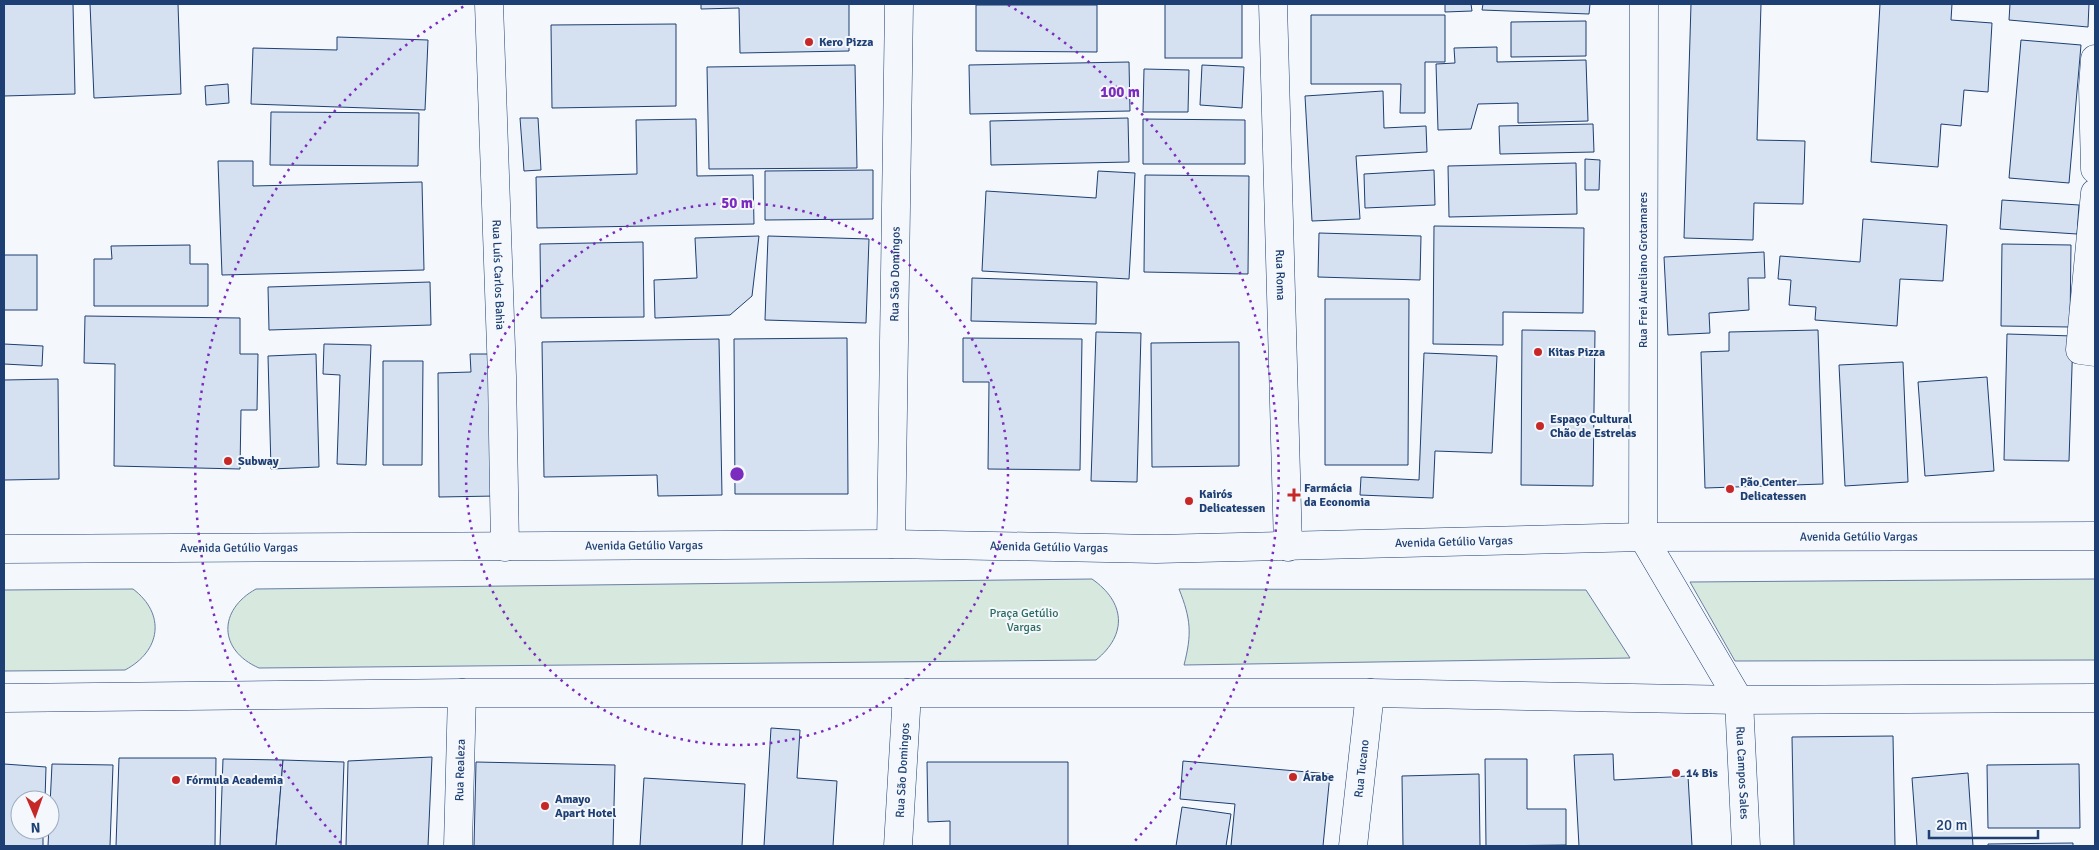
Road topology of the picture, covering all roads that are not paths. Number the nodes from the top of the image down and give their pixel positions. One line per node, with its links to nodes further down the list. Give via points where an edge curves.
1 (489, 4): 12 (main road, Rua Luís Carlos Bahia)
2 (899, 4): 11 (main road, Rua São Domingos)
3 (1273, 4): 13 (main road, Rua Roma)
4 (1644, 4): 10 (main road, Rua Frei Aureliano Grotamares)
5 (2095, 60): 6 (main road)
6 (2095, 169)
7 (2095, 193): 8 (main road, via 2080,350)
8 (2095, 352)
9 (2095, 536): 10 (main road, Avenida Getúlio Vargas)
10 (1643, 537): 13 (main road, Avenida Getúlio Vargas); 20 (main road)
11 (892, 544): 12 (main road, Avenida Getúlio Vargas); 13 (main road, Avenida Getúlio Vargas, via 1156,549)
12 (505, 547): 14 (main road, Avenida Getúlio Vargas)
13 (1288, 547)
14 (4, 549)
15 (462, 693): 17 (main road); 18 (main road); 21 (main road, Rua Realeza)
16 (1370, 693): 17 (main road); 20 (main road); 23 (main road, Rua Tucano)
17 (907, 694): 22 (main road, Rua São Domingos)
18 (4, 698)
19 (2095, 698): 20 (main road)
20 (1739, 700): 24 (main road, Rua Campos Sales)
21 (458, 846)
22 (898, 846)
23 (1353, 846)
24 (1746, 846)

